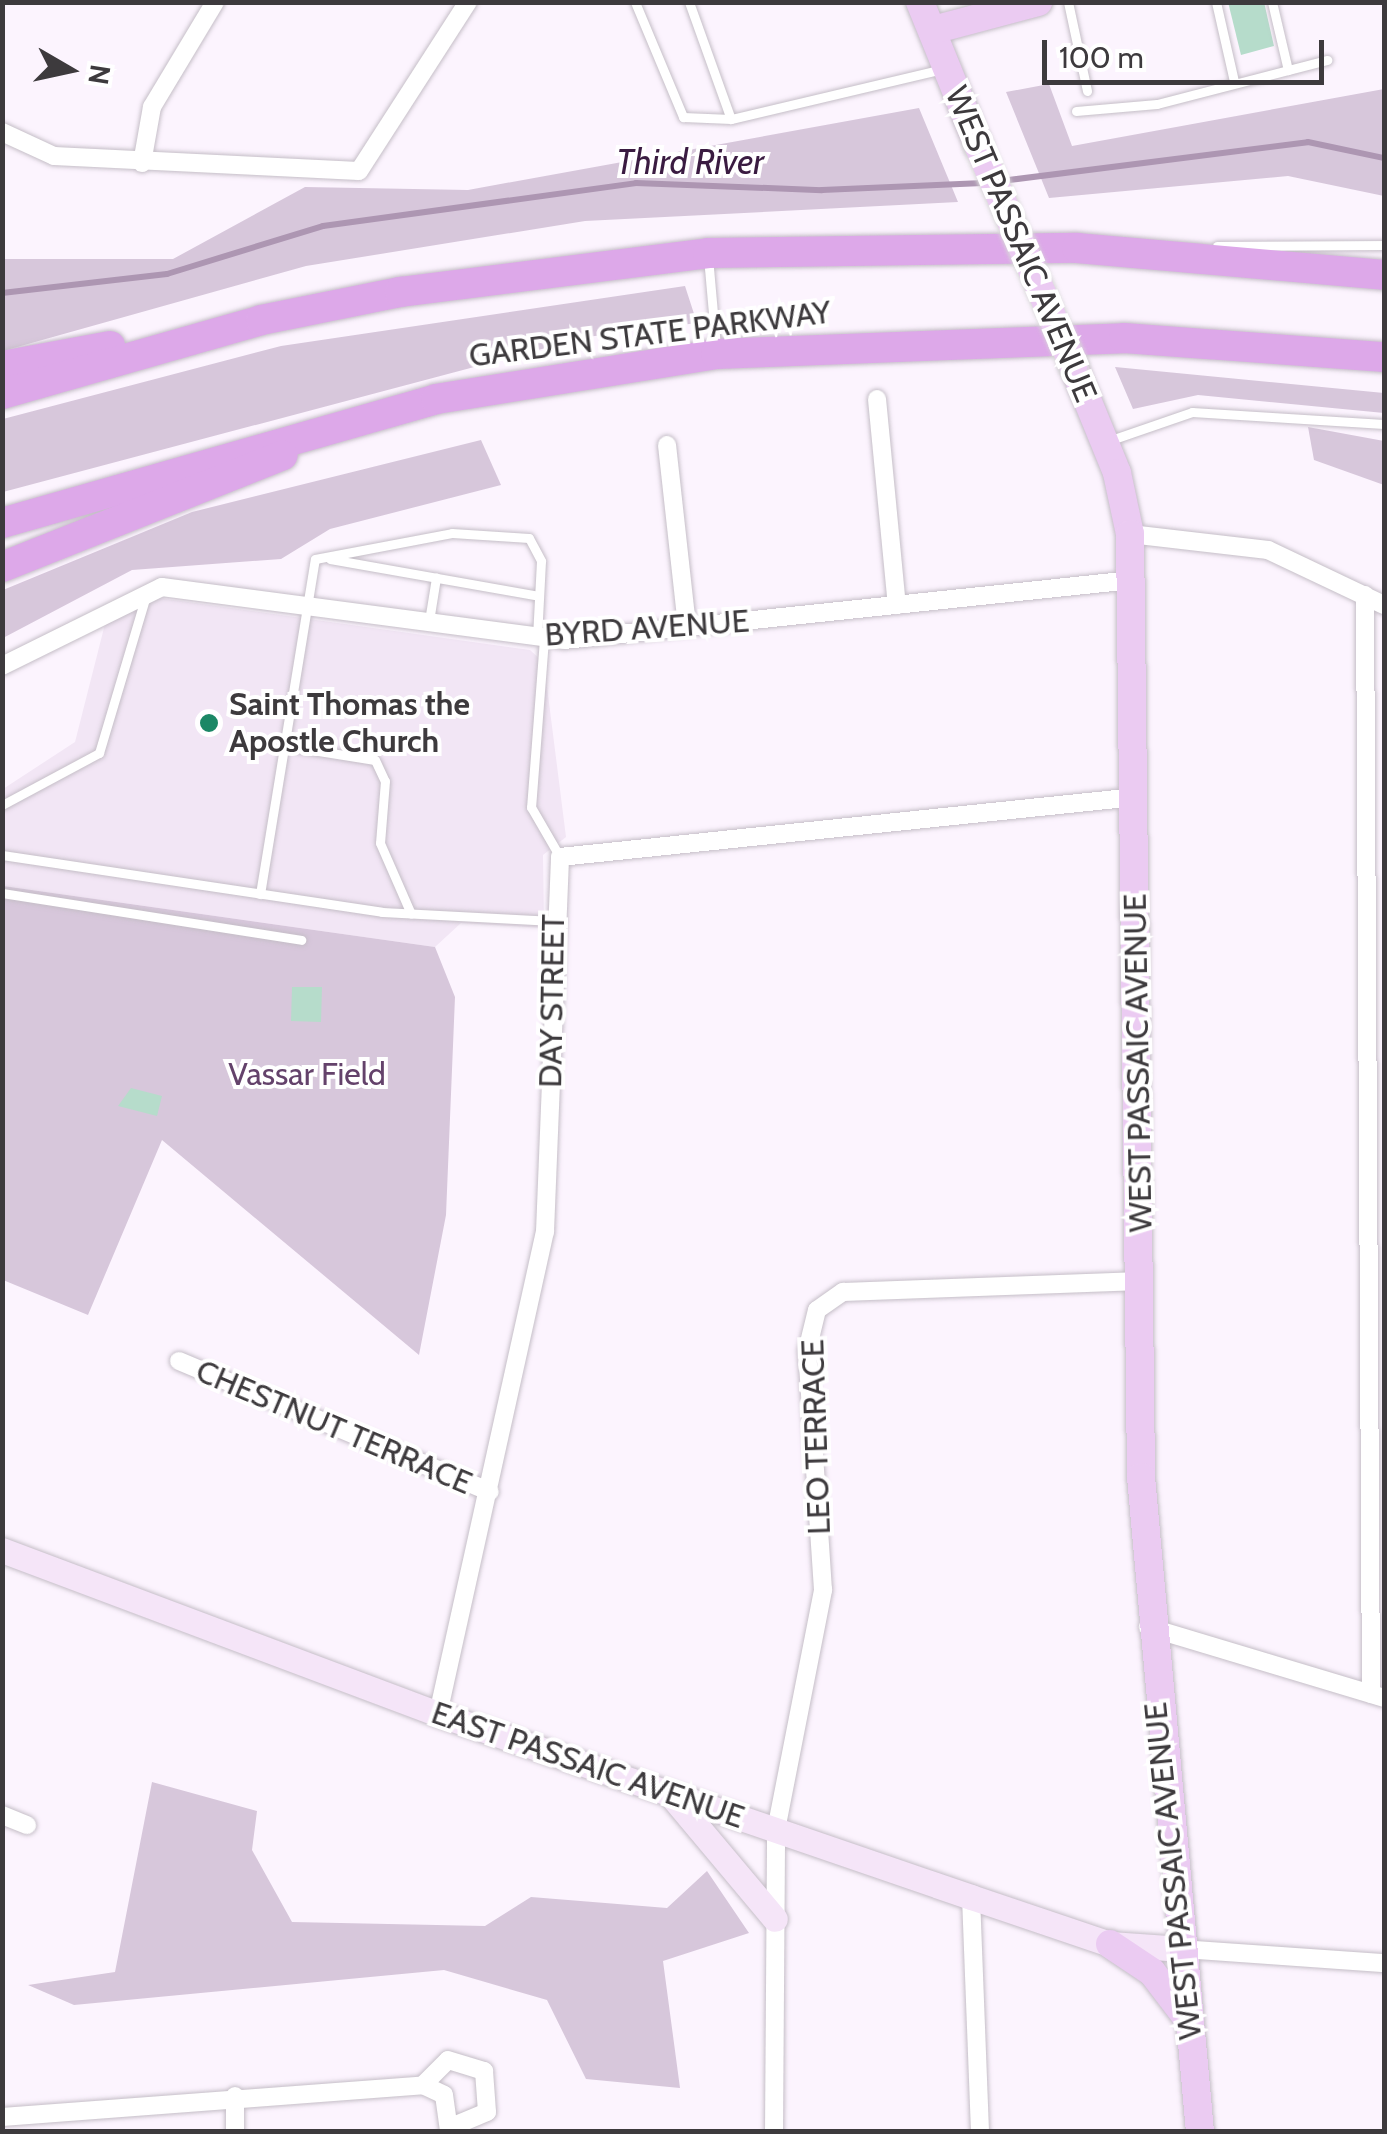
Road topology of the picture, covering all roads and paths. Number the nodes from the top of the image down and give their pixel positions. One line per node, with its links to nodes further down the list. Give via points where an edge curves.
1 (215, 2): 19 (street, via 152,107)
2 (468, 2): 19 (street, via 368,168)
3 (635, 2): 17 (lane, via 683,116)
4 (689, 2): 17 (lane)
5 (920, 2): 10 (main road, WEST PASSAIC AVENUE)
6 (1038, 2): 10 (main road)
7 (1068, 2): 15 (lane)
8 (1216, 2): 14 (lane)
9 (1272, 2): 13 (lane)
10 (933, 30): 12 (main road, WEST PASSAIC AVENUE)
11 (1326, 60): 13 (lane)
12 (946, 68): 17 (lane); 34 (main road, WEST PASSAIC AVENUE, bridge)
13 (1288, 70): 14 (lane)
14 (1234, 82): 16 (lane, via 1130,110)
15 (1087, 90)
16 (1076, 111)
17 (731, 120)
18 (2, 132): 19 (street, via 54,156)
19 (142, 163)
20 (1384, 244): 21 (lane)
21 (1077, 248): 22 (highway, GARDEN STATE PARKWAY); 23 (highway, GARDEN STATE PARKWAY)
22 (708, 253): 24 (highway, GARDEN STATE PARKWAY, via 500,275); 26 (lane)
23 (1384, 275)
24 (261, 320): 28 (highway); 30 (highway, GARDEN STATE PARKWAY)
25 (1261, 346): 26 (highway, GARDEN STATE PARKWAY, via 986,338); 27 (highway, GARDEN STATE PARKWAY); 29 (lane)
26 (716, 354): 31 (highway, GARDEN STATE PARKWAY)
27 (1384, 358)
28 (2, 366)
29 (1384, 372)
30 (2, 394)
31 (436, 399): 36 (highway, GARDEN STATE PARKWAY); 39 (highway)
32 (877, 399): 46 (street)
33 (1384, 424): 34 (lane, via 1284,411 1192,412)
34 (1106, 442): 37 (main road, WEST PASSAIC AVENUE)
35 (667, 445): 49 (street)
36 (2, 523)
37 (1130, 534): 41 (main road, WEST PASSAIC AVENUE); 43 (street, via 1268,550)
38 (322, 558): 40 (lane); 44 (lane, via 452,533 530,538 540,550); 45 (lane, via 312,564)
39 (2, 566)
40 (436, 578): 44 (lane); 48 (lane)
41 (1132, 580): 46 (street, BYRD AVENUE); 53 (main road, WEST PASSAIC AVENUE)
42 (146, 592): 45 (street, BYRD AVENUE, via 191,586); 51 (street, BYRD AVENUE); 54 (lane, via 99,753)
43 (1365, 594): 47 (street); 67 (street)
44 (539, 596): 50 (lane)
45 (305, 602): 48 (street, BYRD AVENUE); 52 (lane)
46 (898, 605): 49 (street, BYRD AVENUE)
47 (1384, 605)
48 (428, 622): 50 (street, BYRD AVENUE)
49 (687, 627): 50 (street, BYRD AVENUE)
50 (540, 638): 56 (lane, via 531,806)
51 (2, 666)
52 (281, 745): 58 (lane); 59 (lane, via 375,760 385,780 380,842)
53 (1136, 797): 56 (street); 62 (main road, WEST PASSAIC AVENUE)
54 (2, 805)
55 (2, 855): 58 (lane)
56 (560, 857): 60 (street, DAY STREET)
57 (2, 893): 61 (lane)
58 (260, 894): 59 (lane)
59 (412, 914): 60 (lane)
60 (554, 921): 64 (street, DAY STREET, via 545,1232)
61 (301, 940)
62 (1140, 1281): 66 (main road, WEST PASSAIC AVENUE); 72 (street, LEO TERRACE, via 843,1292 817,1310 807,1351 823,1590)
63 (179, 1362): 64 (street, CHESTNUT TERRACE)
64 (490, 1492): 68 (street, DAY STREET)
65 (2, 1550): 68 (main road, EAST PASSAIC AVENUE)
66 (1148, 1627): 67 (street); 76 (main road, WEST PASSAIC AVENUE)
67 (1378, 1696)
68 (438, 1714): 69 (main road, EAST PASSAIC AVENUE)
69 (670, 1794): 72 (main road, EAST PASSAIC AVENUE); 74 (main road)
70 (2, 1815): 71 (street)
71 (26, 1825)
72 (776, 1830): 73 (main road, EAST PASSAIC AVENUE); 74 (street, LEO TERRACE)
73 (971, 1898): 75 (main road, EAST PASSAIC AVENUE); 85 (street)
74 (775, 1919): 84 (street, LEO TERRACE)
75 (1110, 1944): 76 (main road, EAST PASSAIC AVENUE); 78 (main road, via 1152,1972)
76 (1182, 1949): 77 (street); 78 (main road, WEST PASSAIC AVENUE)
77 (1384, 1962)
78 (1189, 2022): 86 (main road, WEST PASSAIC AVENUE)
79 (423, 2084): 80 (street); 82 (street, via 444,2095); 82 (street, via 448,2060 484,2071 487,2112)
80 (235, 2096): 81 (street); 83 (street)
81 (14, 2121)
82 (449, 2130)
83 (235, 2132)
84 (774, 2132)
85 (980, 2132)
86 (1200, 2132)

